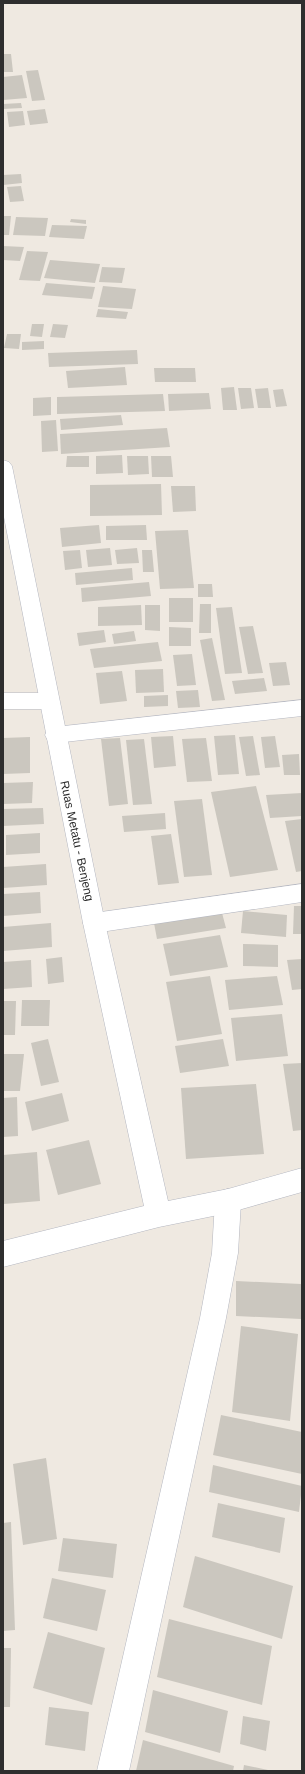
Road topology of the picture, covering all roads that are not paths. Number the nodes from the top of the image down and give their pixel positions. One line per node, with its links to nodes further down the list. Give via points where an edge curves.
1 (3, 466): 3 (main road, Ruas Metatu - Benjeng)
2 (3, 701): 3 (main road)
3 (49, 701): 5 (main road, Ruas Metatu - Benjeng)
4 (302, 708): 5 (main road)
5 (55, 735): 7 (main road, Ruas Metatu - Benjeng)
6 (302, 893): 7 (main road)
7 (94, 923): 10 (main road, Ruas Metatu - Benjeng)
8 (302, 1180): 9 (main road)
9 (228, 1201): 10 (main road); 12 (main road, via 225,1252 213,1318)
10 (159, 1215): 11 (main road)
11 (3, 1254)
12 (113, 1771)

